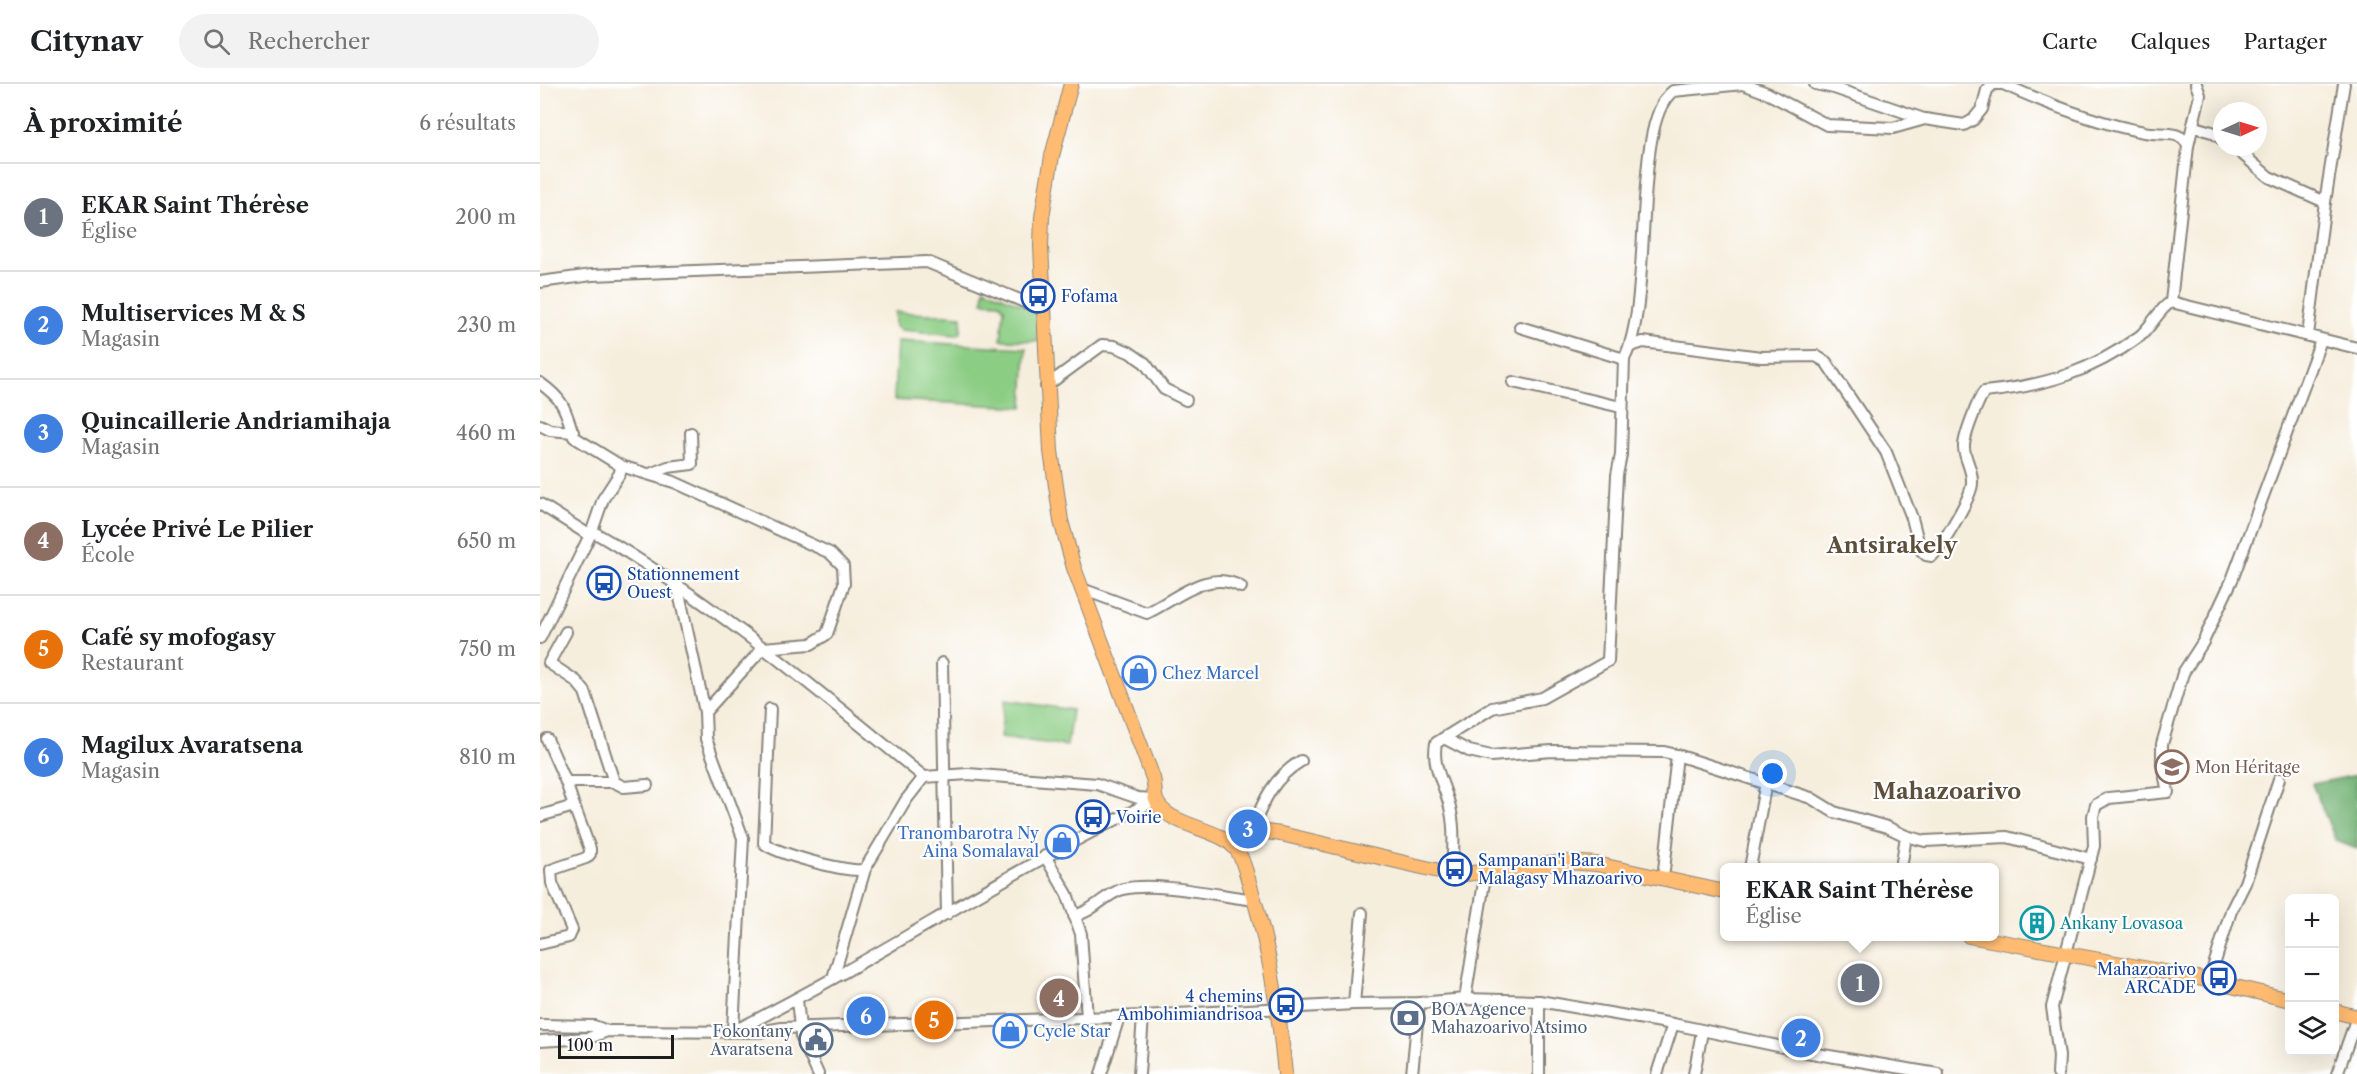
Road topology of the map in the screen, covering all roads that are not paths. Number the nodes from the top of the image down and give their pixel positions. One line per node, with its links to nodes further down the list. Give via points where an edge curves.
1 (1071, 84): 14 (main road, via 1052,156 1042,217)
2 (1815, 84): 6 (street)
3 (2196, 84): 7 (street, via 2200,95)
4 (2344, 84): 11 (street)
5 (1764, 88): 6 (street, via 1827,125 1893,128); 18 (street, via 1743,84 1673,91 1659,106 1651,134 1641,289)
6 (1925, 119): 9 (street, via 1964,125 1982,109 1987,90 1993,84 2003,84 2095,119 2144,132 2177,134)
7 (2194, 127): 8 (street); 9 (street)
8 (2213, 133)
9 (2188, 146): 13 (street)
10 (2244, 156): 11 (street, via 2269,177)
11 (2325, 202): 16 (street)
12 (540, 282): 14 (street, via 592,275 927,262)
13 (2171, 302): 16 (street); 18 (street, via 2141,335 2080,372 2026,388 1984,392 1963,447 1972,485 1957,518 1932,556 1920,549 1886,452 1826,363 1816,356 1761,357 1643,342)
14 (1044, 310): 23 (main road)
15 (1520, 327): 20 (street)
16 (2308, 335): 17 (street)
17 (2321, 340): 19 (street); 60 (street, via 2232,580 2203,642 2183,673 2162,744 2168,792 2109,798 2096,805)
18 (1631, 346): 20 (street)
19 (2357, 348)
20 (1624, 359): 25 (street)
21 (1513, 382): 25 (street)
22 (540, 383): 27 (street, via 558,396)
23 (1046, 386): 24 (street, via 1102,345 1114,346 1145,363 1164,389); 35 (main road, via 1061,521)
24 (1186, 400)
25 (1621, 407): 42 (street, via 1608,661 1542,698 1492,708)
26 (540, 424): 27 (street, via 549,430)
27 (573, 432): 29 (street, via 574,437)
28 (691, 433): 30 (street, via 692,464)
29 (621, 466): 30 (street); 32 (street)
30 (650, 474): 38 (street, via 830,553 843,566 844,584 827,634 811,644)
31 (540, 504): 32 (street)
32 (590, 533): 33 (street); 36 (street)
33 (677, 584): 38 (street); 41 (street)
34 (1241, 587): 35 (street, via 1216,579 1147,613)
35 (1082, 590): 53 (main road, via 1149,767)
36 (542, 632)
37 (566, 632): 50 (street, via 549,663 585,692)
38 (763, 648): 41 (street); 47 (street)
39 (942, 663): 46 (street)
40 (770, 709): 63 (street, via 764,843 846,869)
41 (705, 712): 92 (street, via 706,739 743,838)
42 (1444, 738): 44 (street, via 1469,751 1491,756 1552,750); 65 (street, via 1436,743 1433,759 1451,810)
43 (547, 739): 49 (street)
44 (1677, 755): 51 (street); 66 (street)
45 (1301, 761): 56 (street, via 1278,778)
46 (942, 774): 47 (street); 53 (street, via 1097,784); 70 (street)
47 (924, 777): 63 (street)
48 (2279, 779): 76 (street)
49 (566, 782): 50 (street); 54 (street)
50 (614, 782): 52 (street, via 624,787)
51 (1766, 782): 57 (street, via 1811,798 1834,812); 61 (street)
52 (647, 785)
53 (1156, 800): 58 (main road, via 1166,813); 59 (street)
54 (574, 806): 55 (street); 73 (street, via 590,854 552,870 551,876 572,930 568,937)
55 (540, 816)
56 (1252, 830): 58 (main road); 65 (main road)
57 (1906, 836): 60 (street, via 1925,841 2007,837); 62 (street)
58 (1232, 845): 68 (main road, via 1243,863)
59 (1046, 856): 70 (street); 71 (street)
60 (2091, 859): 74 (street)
61 (1751, 863)
62 (1902, 863)
63 (865, 869): 75 (street)
64 (1486, 870): 65 (main road); 66 (main road, via 1566,862 1596,864); 77 (street)
65 (1452, 874)
66 (1663, 879): 67 (main road)
67 (1720, 891)
68 (1255, 900): 71 (street, via 1129,888); 83 (main road)
69 (1362, 913): 81 (street)
70 (947, 914): 75 (street)
71 (1074, 916): 88 (street, via 1082,934)
72 (1998, 941): 74 (main road)
73 (540, 944)
74 (2066, 953): 76 (main road); 105 (street, via 2052,1007)
75 (834, 978): 79 (street)
76 (2209, 981): 78 (main road)
77 (1466, 999): 80 (street); 82 (street)
78 (2285, 999)
79 (797, 1000): 91 (street); 92 (street)
80 (1539, 1002): 89 (street); 101 (street)
81 (1354, 1004): 82 (street); 83 (street)
82 (1419, 1004): 100 (street)
83 (1277, 1008): 85 (street); 99 (main road)
84 (2339, 1012): 87 (main road)
85 (1143, 1016): 86 (street); 98 (street)
86 (1119, 1017): 88 (street); 97 (street)
87 (2357, 1017): 106 (street)
88 (1087, 1018): 91 (street)
89 (1673, 1024): 94 (street); 102 (street)
90 (540, 1025): 93 (street, via 594,1026)
91 (800, 1028): 92 (street); 96 (street)
92 (734, 1030): 93 (street)
93 (607, 1031): 95 (street, via 589,1038)
94 (1702, 1032): 103 (street); 104 (street)
95 (540, 1041)
96 (818, 1074)
97 (1101, 1074)
98 (1138, 1074)
99 (1285, 1074)
100 (1412, 1074)
101 (1539, 1074)
102 (1657, 1074)
103 (1694, 1074)
104 (1938, 1074)
105 (2058, 1074)
106 (2337, 1074)

